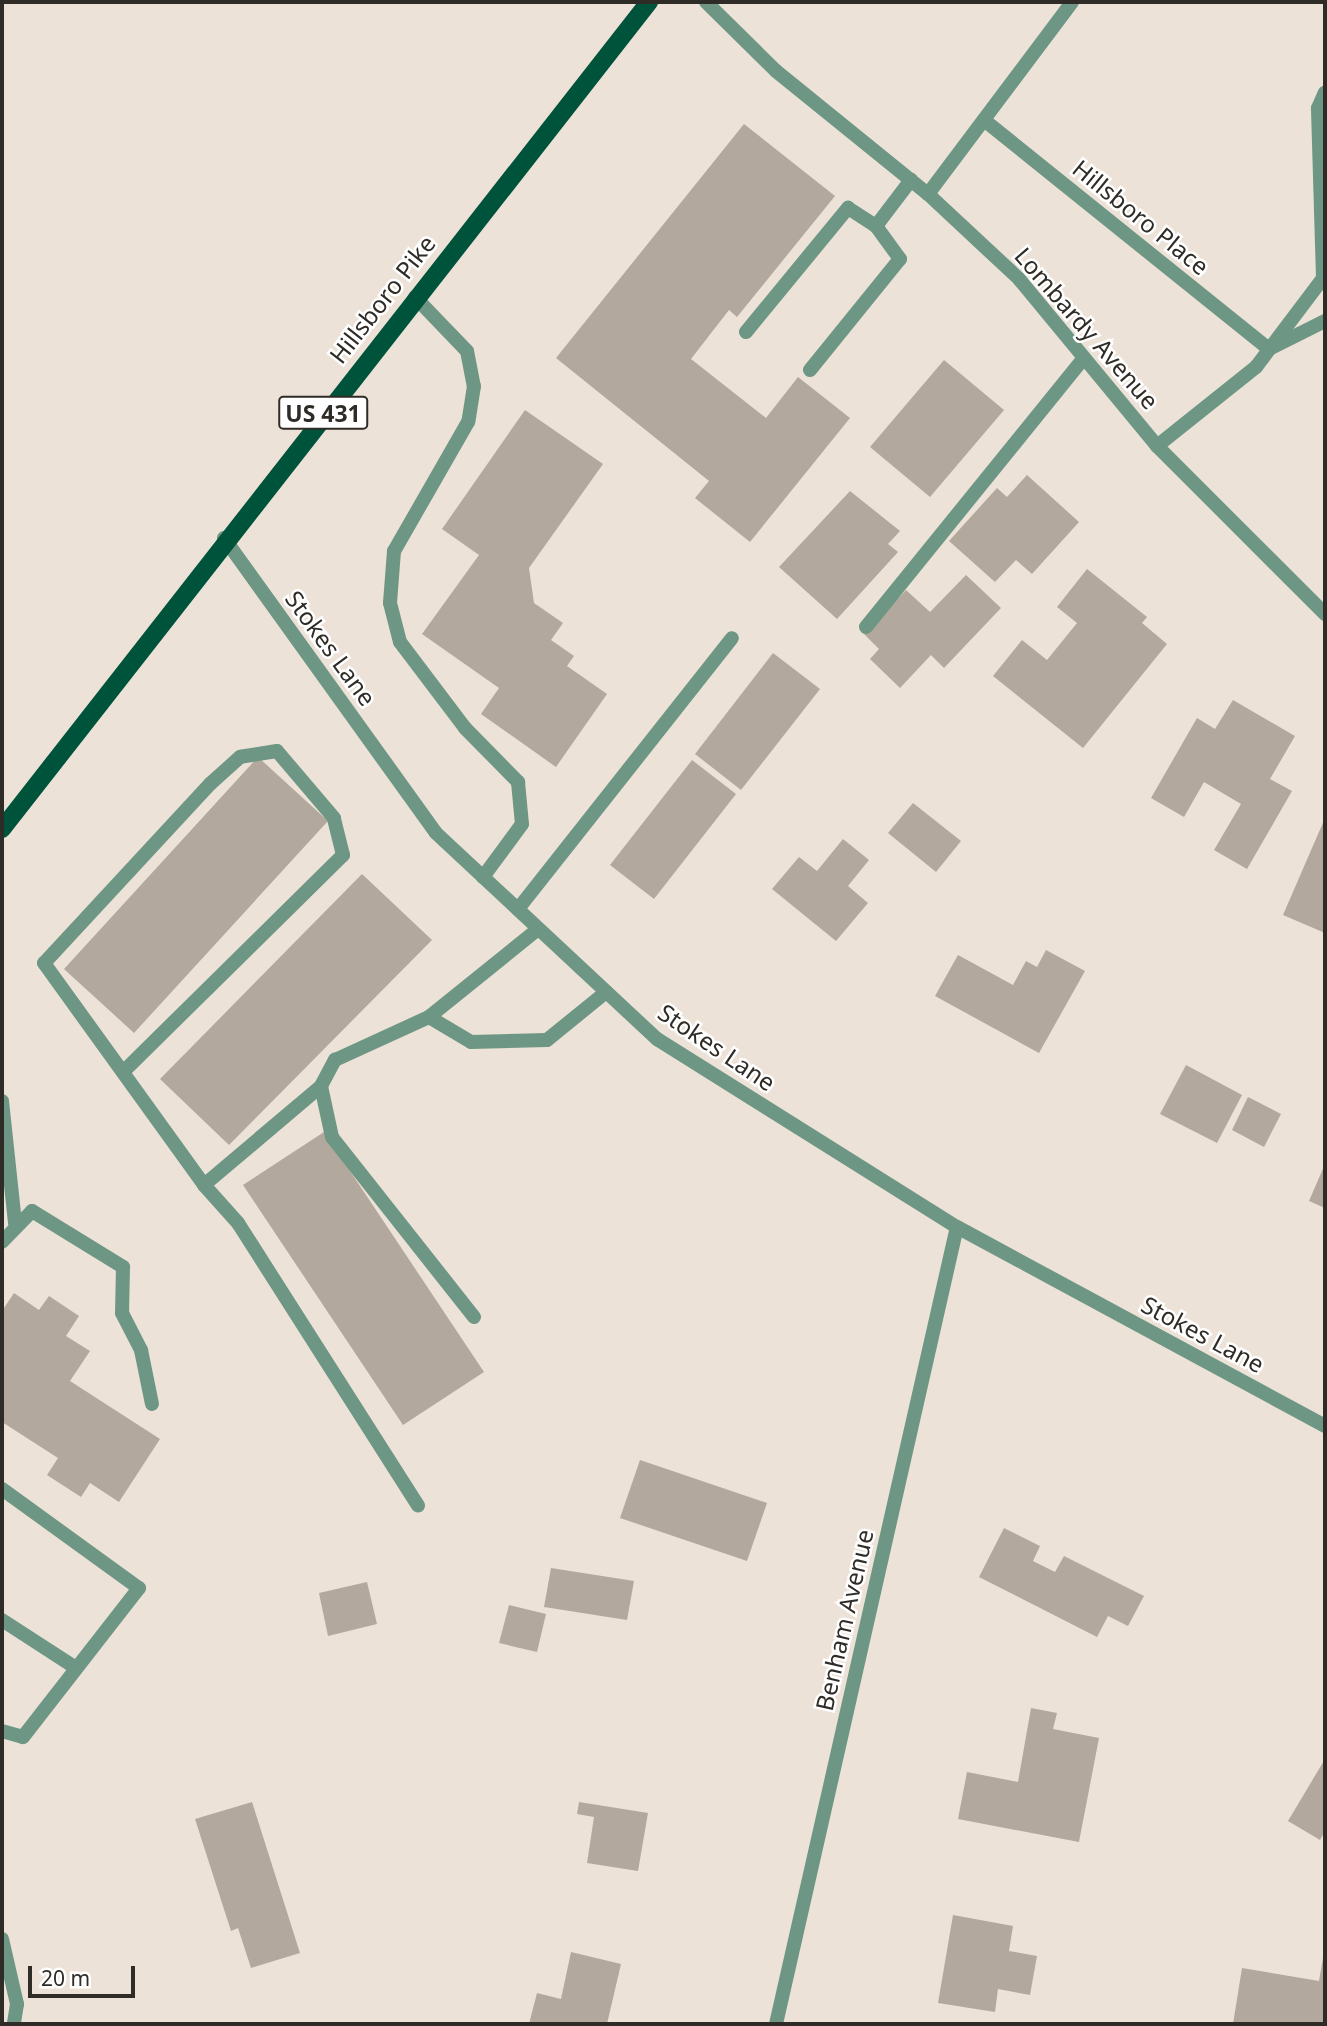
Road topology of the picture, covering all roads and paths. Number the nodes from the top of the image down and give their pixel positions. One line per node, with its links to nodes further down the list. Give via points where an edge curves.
1 (649, 2): 9 (main road, Hillsboro Pike / US 431)
2 (706, 2): 6 (street, Lombardy Avenue, via 776,71)
3 (1072, 2): 5 (street)
4 (1325, 92): 12 (street, via 1318,108 1324,278)
5 (984, 120): 7 (street); 12 (street, Hillsboro Place)
6 (911, 180): 7 (street, Lombardy Avenue); 8 (street)
7 (928, 194): 13 (street, Lombardy Avenue, via 1019,279)
8 (876, 226): 11 (street, via 848,208); 14 (street, via 900,259)
9 (415, 297): 16 (main road, Hillsboro Pike / US 431); 21 (street, via 467,351 474,386 468,422 394,551 390,603 400,642 466,728 518,782 522,824)
10 (1325, 321): 12 (street)
11 (746, 332)
12 (1269, 349): 15 (street, via 1256,367)
13 (1084, 358): 15 (street, Lombardy Avenue); 18 (street)
14 (810, 370)
15 (1157, 446): 17 (street, Lombardy Avenue)
16 (224, 538): 20 (main road, Hillsboro Pike / US 431); 21 (street, Stokes Lane, via 436,833)
17 (1325, 614)
18 (866, 627)
19 (732, 638): 22 (street)
20 (2, 829)
21 (483, 877): 22 (street, Stokes Lane)
22 (518, 909): 23 (street, Stokes Lane)
23 (538, 929): 24 (street, Stokes Lane); 25 (street)
24 (607, 992): 25 (street, via 547,1040 471,1042); 31 (street, Stokes Lane, via 657,1039)
25 (429, 1017): 27 (street, via 335,1060)
26 (123, 1072): 26 (street, via 44,963 210,784 240,757 277,751 334,818 343,855); 29 (street)
27 (321, 1086): 29 (street); 33 (street, via 332,1137)
28 (2, 1101): 30 (street)
29 (204, 1185): 37 (street, via 238,1223)
30 (15, 1223): 32 (street); 34 (street, via 32,1211 123,1267 122,1313 141,1350)
31 (957, 1227): 35 (street, Stokes Lane); 43 (street, Benham Avenue)
32 (2, 1242)
33 (474, 1317)
34 (152, 1404)
35 (1325, 1426)
36 (2, 1489): 39 (street, via 139,1588)
37 (418, 1506)
38 (2, 1620): 39 (street)
39 (76, 1668): 40 (street, via 23,1737)
40 (2, 1731)
41 (2, 1939): 42 (street, via 17,2004)
42 (14, 2024)
43 (776, 2024)

